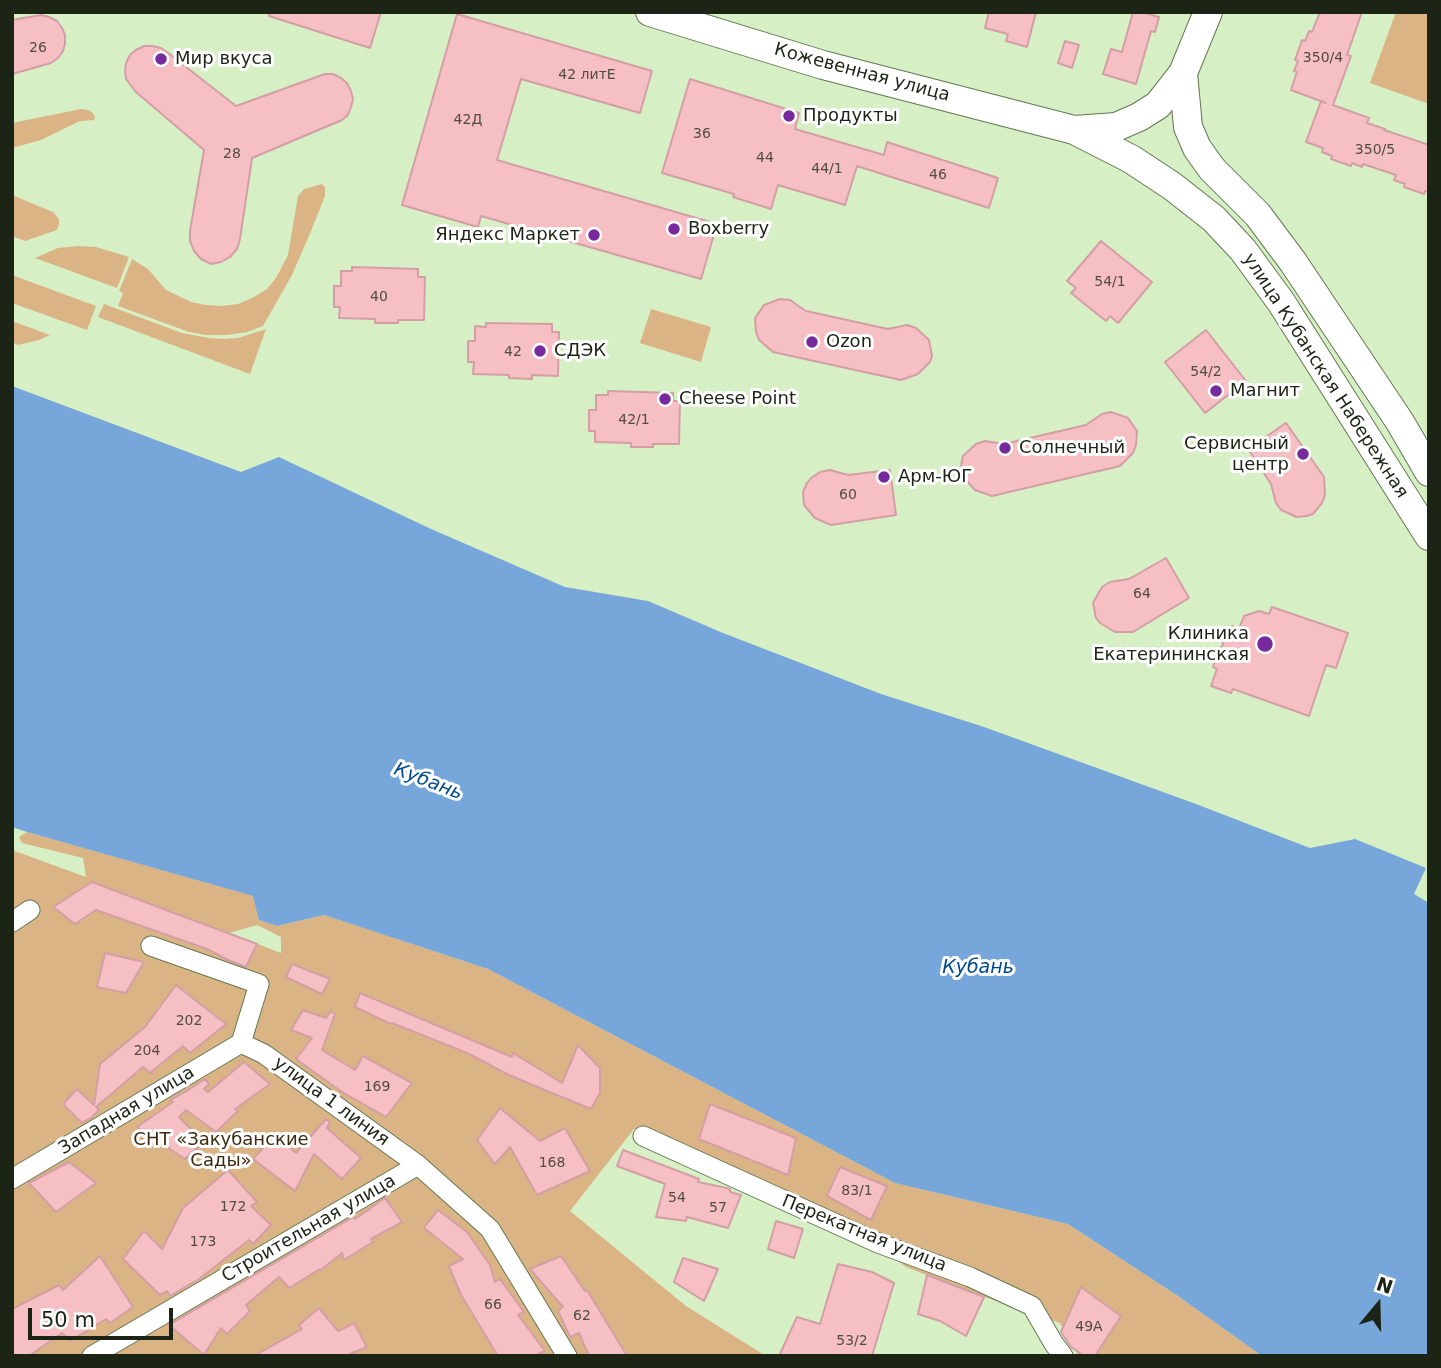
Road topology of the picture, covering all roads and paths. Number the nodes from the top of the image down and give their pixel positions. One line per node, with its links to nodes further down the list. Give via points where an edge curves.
1 (650, 12): 4 (main road, Кожевенная улица, via 823,65)
2 (1208, 12): 3 (main road)
3 (1183, 73): 4 (main road, via 1158,105 1139,117 1116,127); 5 (main road, улица Кубанская Набережная, via 1188,127 1197,148 1258,215 1293,262)
4 (1074, 130): 6 (main road, улица Кубанская Набережная, via 1131,159 1172,187 1214,219 1243,250 1281,302)
5 (1429, 472)
6 (1429, 536)
7 (30, 910): 8 (street)
8 (12, 922)
9 (151, 947): 10 (street, via 258,984)
10 (241, 1043): 12 (street, улица 1 линия, via 264,1054); 13 (street, Западная улица)
11 (643, 1136): 16 (street, Перекатная улица, via 878,1243 1032,1306)
12 (418, 1165): 14 (street, Строительная улица); 15 (street, улица 1 линия, via 490,1229)
13 (12, 1179)
14 (92, 1356)
15 (566, 1356)
16 (1063, 1356)

